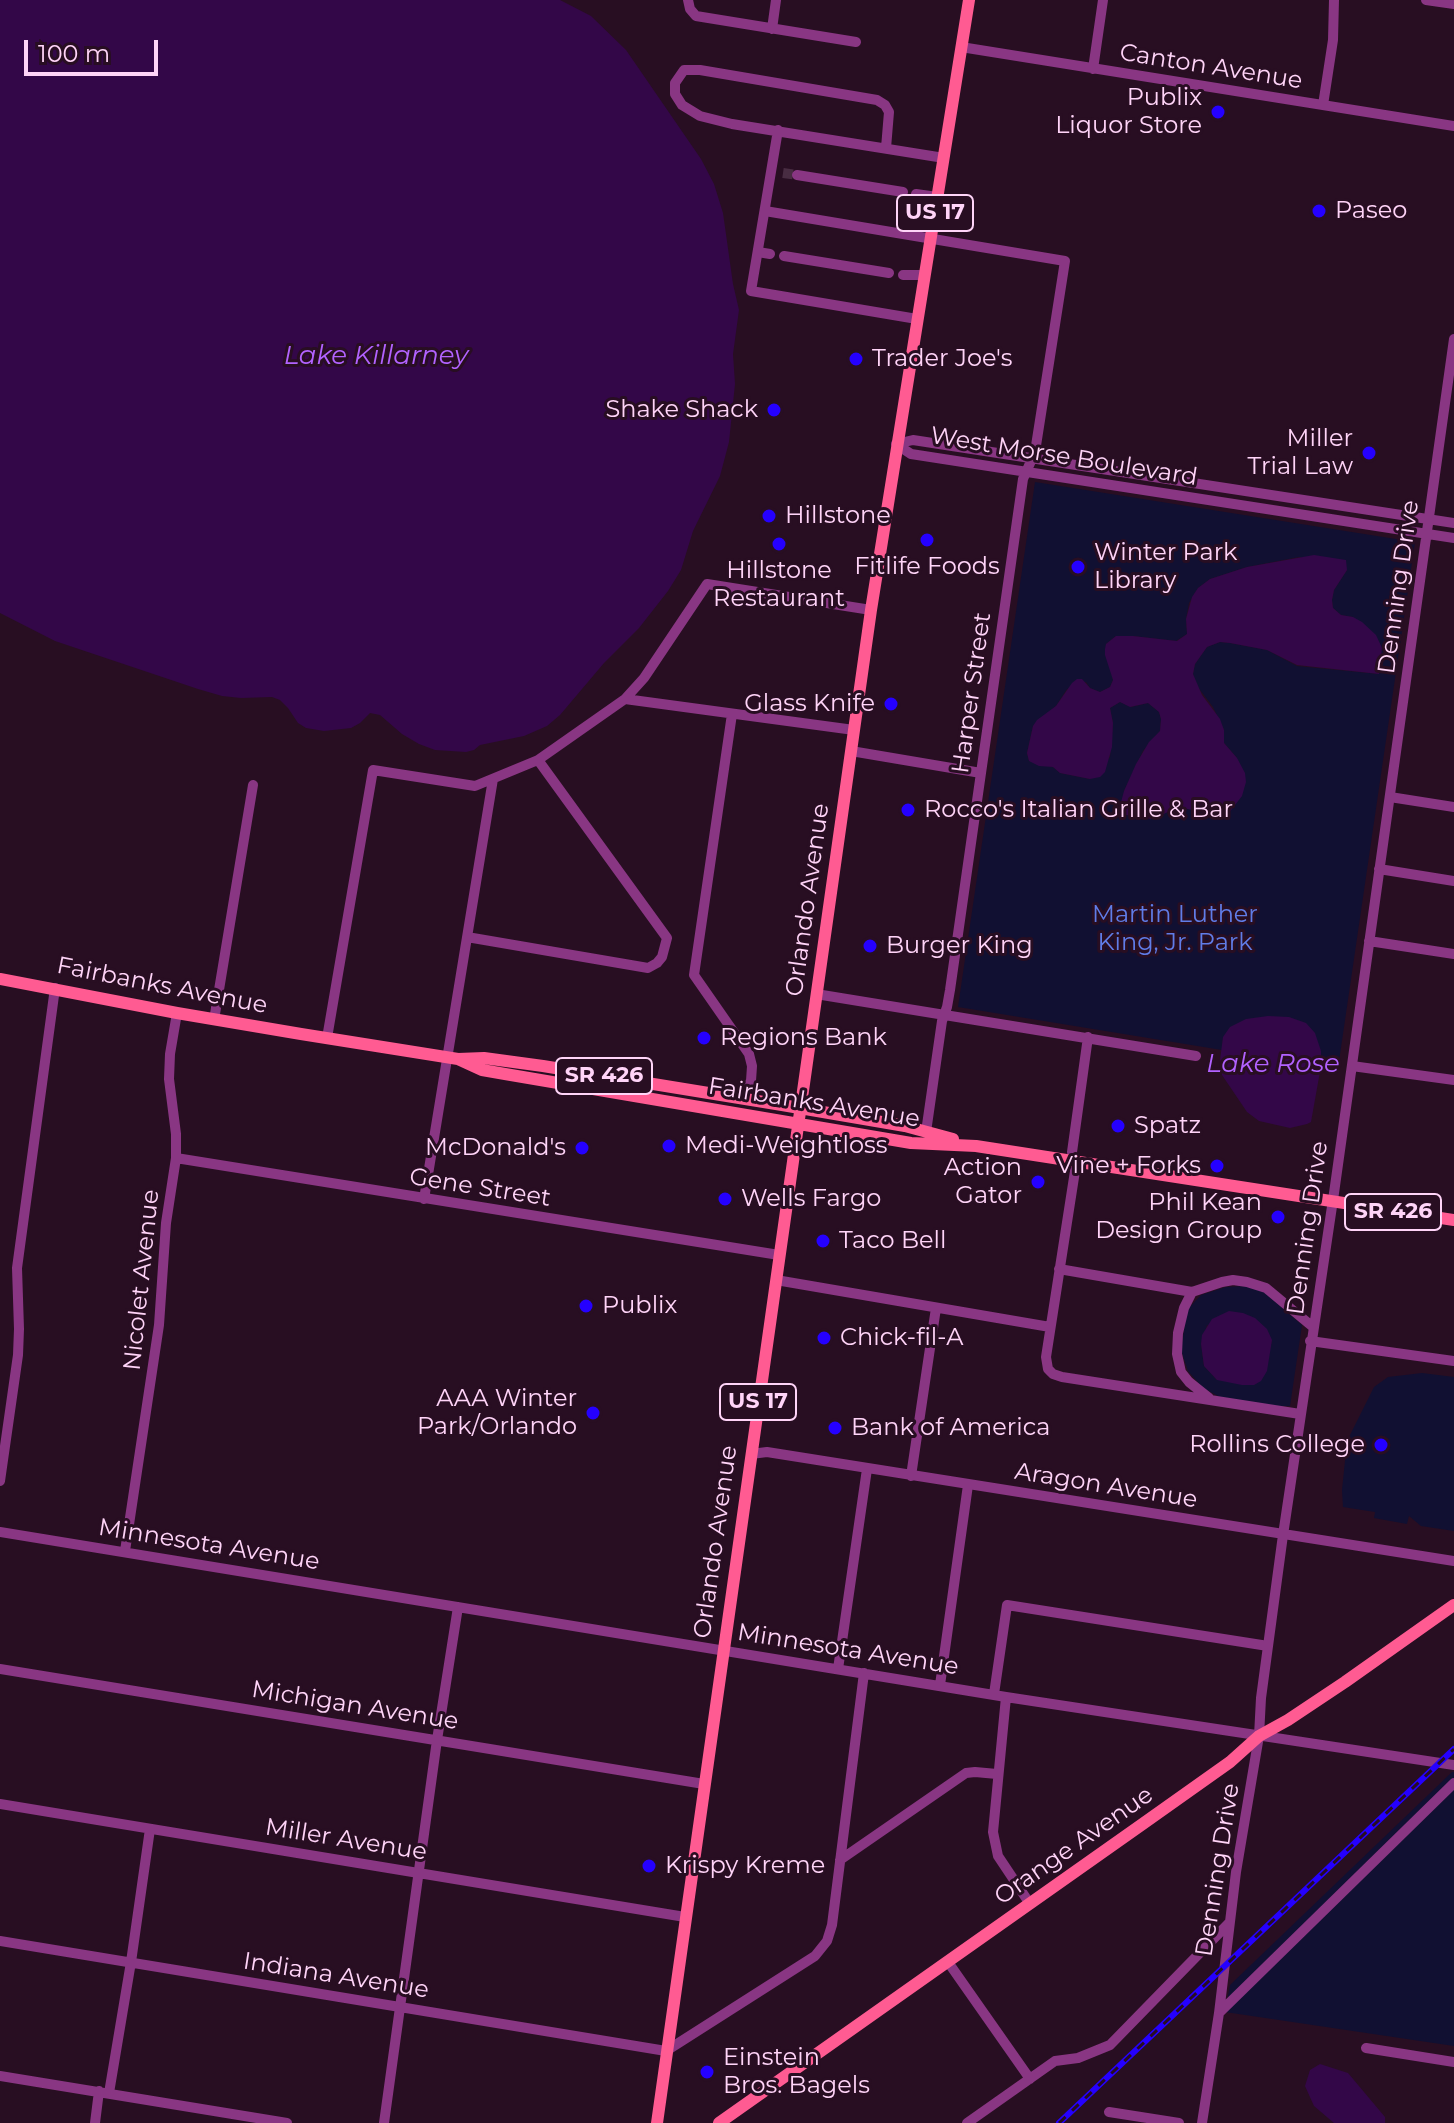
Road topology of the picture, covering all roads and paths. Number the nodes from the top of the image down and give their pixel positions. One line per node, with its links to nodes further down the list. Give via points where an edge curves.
1 (688, 0): 8 (street, via 696,16)
2 (776, 0): 8 (street)
3 (969, 0): 10 (main road, US 17)
4 (1103, 0): 11 (street)
5 (1334, 0): 12 (street)
6 (1426, 0): 7 (street)
7 (1454, 4)
8 (772, 29): 9 (street)
9 (856, 42)
10 (961, 47): 11 (street, Canton Avenue); 16 (main road, US 17)
11 (1093, 69): 12 (street, Canton Avenue)
12 (1323, 105): 13 (street, Canton Avenue)
13 (1454, 126)
14 (778, 130): 15 (street); 15 (street, via 700,116 682,105 675,83 684,70 700,70 877,100 889,112); 21 (street, via 777,172)
15 (886, 148): 16 (street)
16 (944, 158): 20 (main road, US 17)
17 (797, 175): 18 (street)
18 (903, 192)
19 (916, 194): 20 (street)
20 (937, 197): 22 (main road, US 17)
21 (765, 211): 22 (street); 23 (street)
22 (930, 240): 28 (main road, US 17); 32 (street, Harper Street, via 1065,261)
23 (758, 252): 24 (street); 29 (street, via 751,291)
24 (770, 254)
25 (784, 256): 26 (street)
26 (889, 273)
27 (903, 275): 28 (street)
28 (925, 275): 29 (main road, US 17)
29 (917, 319): 31 (main road, US 17)
30 (1454, 339): 36 (street, Denning Drive)
31 (896, 444): 32 (street, West Morse Boulevard, via 913,440); 33 (street, West Morse Boulevard, via 911,454); 40 (main road, Orlando Avenue / US 17)
32 (1033, 458): 33 (street, Harper Street); 34 (street, West Morse Boulevard)
33 (1026, 472): 35 (street, West Morse Boulevard); 46 (street, Harper Street)
34 (1259, 493): 35 (street); 36 (street, West Morse Boulevard)
35 (1257, 507): 38 (street, West Morse Boulevard)
36 (1429, 519): 37 (street, West Morse Boulevard); 38 (street, Denning Drive)
37 (1454, 523)
38 (1427, 533): 39 (street, West Morse Boulevard); 49 (street, Denning Drive)
39 (1454, 538)
40 (871, 610): 41 (street, via 707,584); 43 (main road, Orlando Avenue / US 17)
41 (625, 699): 42 (street); 45 (street)
42 (732, 714): 43 (street); 68 (street, via 694,975 749,1054 751,1081)
43 (854, 730): 44 (main road, Orlando Avenue / US 17)
44 (851, 751): 46 (street); 58 (main road, Orlando Avenue / US 17)
45 (538, 760): 47 (street); 53 (street, via 667,938 662,957 648,968)
46 (981, 773): 60 (street, Harper Street)
47 (493, 779): 53 (street); 63 (street, via 475,786 373,770)
48 (253, 785): 61 (street)
49 (1390, 797): 50 (street); 51 (street, Denning Drive)
50 (1454, 807)
51 (1379, 869): 52 (street); 54 (street, Denning Drive)
52 (1454, 881)
53 (467, 937): 65 (street)
54 (1369, 941): 55 (street); 66 (street, Denning Drive)
55 (1454, 954)
56 (0, 979): 57 (main road, Fairbanks Avenue / SR 426)
57 (55, 988): 59 (main road, Fairbanks Avenue / SR 426); 94 (street, via 17,1268 18,1355)
58 (816, 994): 60 (street); 69 (main road, Orlando Avenue / US 17)
59 (177, 1013): 61 (main road, Fairbanks Avenue / SR 426); 73 (street, Nicolet Avenue, via 169,1079)
60 (945, 1014): 62 (street); 71 (street, Harper Street)
61 (214, 1020): 63 (main road, Fairbanks Avenue / SR 426)
62 (1088, 1037): 64 (street); 74 (street)
63 (327, 1038): 65 (main road, Fairbanks Avenue / SR 426)
64 (1196, 1056)
65 (453, 1058): 68 (main road, Fairbanks Avenue / SR 426, via 543,1066); 70 (main road, Fairbanks Avenue / SR 426, via 482,1070); 75 (street)
66 (1352, 1066): 67 (street); 76 (street, Denning Drive)
67 (1454, 1080)
68 (740, 1098): 69 (main road, Fairbanks Avenue / SR 426)
69 (801, 1109): 70 (main road, Orlando Avenue / US 17); 71 (main road, Fairbanks Avenue / SR 426)
70 (798, 1124): 72 (main road, Fairbanks Avenue / SR 426, via 911,1143); 78 (main road, Orlando Avenue / US 17)
71 (926, 1132): 72 (main road, Fairbanks Avenue / SR 426)
72 (976, 1146): 74 (main road, Fairbanks Avenue / SR 426)
73 (176, 1158): 75 (street, Gene Street); 98 (street, Nicolet Avenue, via 159,1325)
74 (1073, 1161): 76 (main road, Fairbanks Avenue / SR 426); 79 (street)
75 (424, 1199): 78 (street, Gene Street)
76 (1332, 1203): 77 (main road, Fairbanks Avenue / SR 426); 84 (street, Denning Drive)
77 (1454, 1220)
78 (779, 1255): 80 (main road, Orlando Avenue / US 17)
79 (1059, 1269): 81 (street); 83 (street)
80 (776, 1280): 82 (street); 91 (main road, Orlando Avenue / US 17)
81 (1192, 1292): 84 (street, via 1233,1280 1247,1282 1266,1288); 87 (street, via 1178,1333)
82 (936, 1308): 83 (street); 93 (street)
83 (1050, 1327): 88 (street, via 1046,1357 1053,1374)
84 (1313, 1327): 85 (street, Denning Drive)
85 (1310, 1341): 86 (street); 90 (street, Denning Drive)
86 (1454, 1361)
87 (1181, 1372): 88 (street); 89 (street)
88 (1173, 1394): 89 (street)
89 (1212, 1400): 90 (street)
90 (1300, 1414): 97 (street, Denning Drive)
91 (751, 1454): 92 (street, Aragon Avenue, via 767,1452); 103 (main road, Orlando Avenue / US 17)
92 (867, 1469): 93 (street, Aragon Avenue); 105 (street)
93 (911, 1476): 95 (street, Aragon Avenue)
94 (0, 1481)
95 (968, 1485): 97 (street, Aragon Avenue); 107 (street)
96 (0, 1532): 98 (street, Minnesota Avenue)
97 (1283, 1535): 99 (street, Aragon Avenue); 102 (street, Denning Drive)
98 (125, 1551): 101 (street, Minnesota Avenue)
99 (1454, 1561)
100 (1454, 1605): 110 (main road, Orange Avenue)
101 (458, 1607): 103 (street, Minnesota Avenue); 111 (street)
102 (1268, 1646): 108 (street, via 1007,1605); 110 (street, Denning Drive)
103 (723, 1650): 105 (street, Minnesota Avenue); 115 (main road, Orlando Avenue / US 17)
104 (0, 1669): 111 (street, Michigan Avenue)
105 (838, 1669): 106 (street, Minnesota Avenue)
106 (864, 1673): 107 (street, Minnesota Avenue); 118 (street)
107 (940, 1685): 108 (street, Minnesota Avenue)
108 (994, 1694): 109 (street, Minnesota Avenue)
109 (1006, 1697): 110 (street, Minnesota Avenue); 113 (street)
110 (1259, 1736): 112 (street, Minnesota Avenue); 120 (main road, Orange Avenue); 122 (street, Denning Drive)
111 (437, 1740): 115 (street, Michigan Avenue); 119 (street)
112 (1454, 1765)
113 (997, 1774): 118 (street, via 966,1773); 120 (street, via 995,1849)
114 (1454, 1783): 127 (street)
115 (704, 1784): 121 (main road, Orlando Avenue / US 17)
116 (0, 1804): 117 (street, Miller Avenue)
117 (150, 1829): 119 (street, Miller Avenue); 124 (street)
118 (840, 1860): 129 (street, via 832,1925 815,1956)
119 (419, 1872): 121 (street, Miller Avenue); 126 (street)
120 (1030, 1904): 125 (main road, Orange Avenue)
121 (685, 1917): 129 (main road, Orlando Avenue / US 17)
122 (1229, 1923): 127 (street, Denning Drive); 132 (street, via 1110,2045 1055,2061)
123 (0, 1941): 124 (street, Indiana Avenue)
124 (131, 1962): 126 (street, Indiana Avenue); 133 (street)
125 (948, 1962): 132 (street); 140 (main road, Orange Avenue)
126 (401, 2007): 129 (street, Indiana Avenue); 138 (street)
127 (1219, 2013): 143 (street, Denning Drive)
128 (1366, 2048): 130 (street)
129 (666, 2051): 139 (main road, Orlando Avenue / US 17)
130 (1454, 2062)
131 (0, 2076): 133 (street)
132 (1030, 2079): 141 (street)
133 (104, 2092): 135 (street); 136 (street)
134 (1109, 2112): 142 (street)
135 (228, 2118): 137 (street)
136 (95, 2123)
137 (287, 2123)
138 (384, 2123)
139 (657, 2123)
140 (719, 2123)
141 (967, 2123)
142 (1179, 2123)
143 (1202, 2123)

